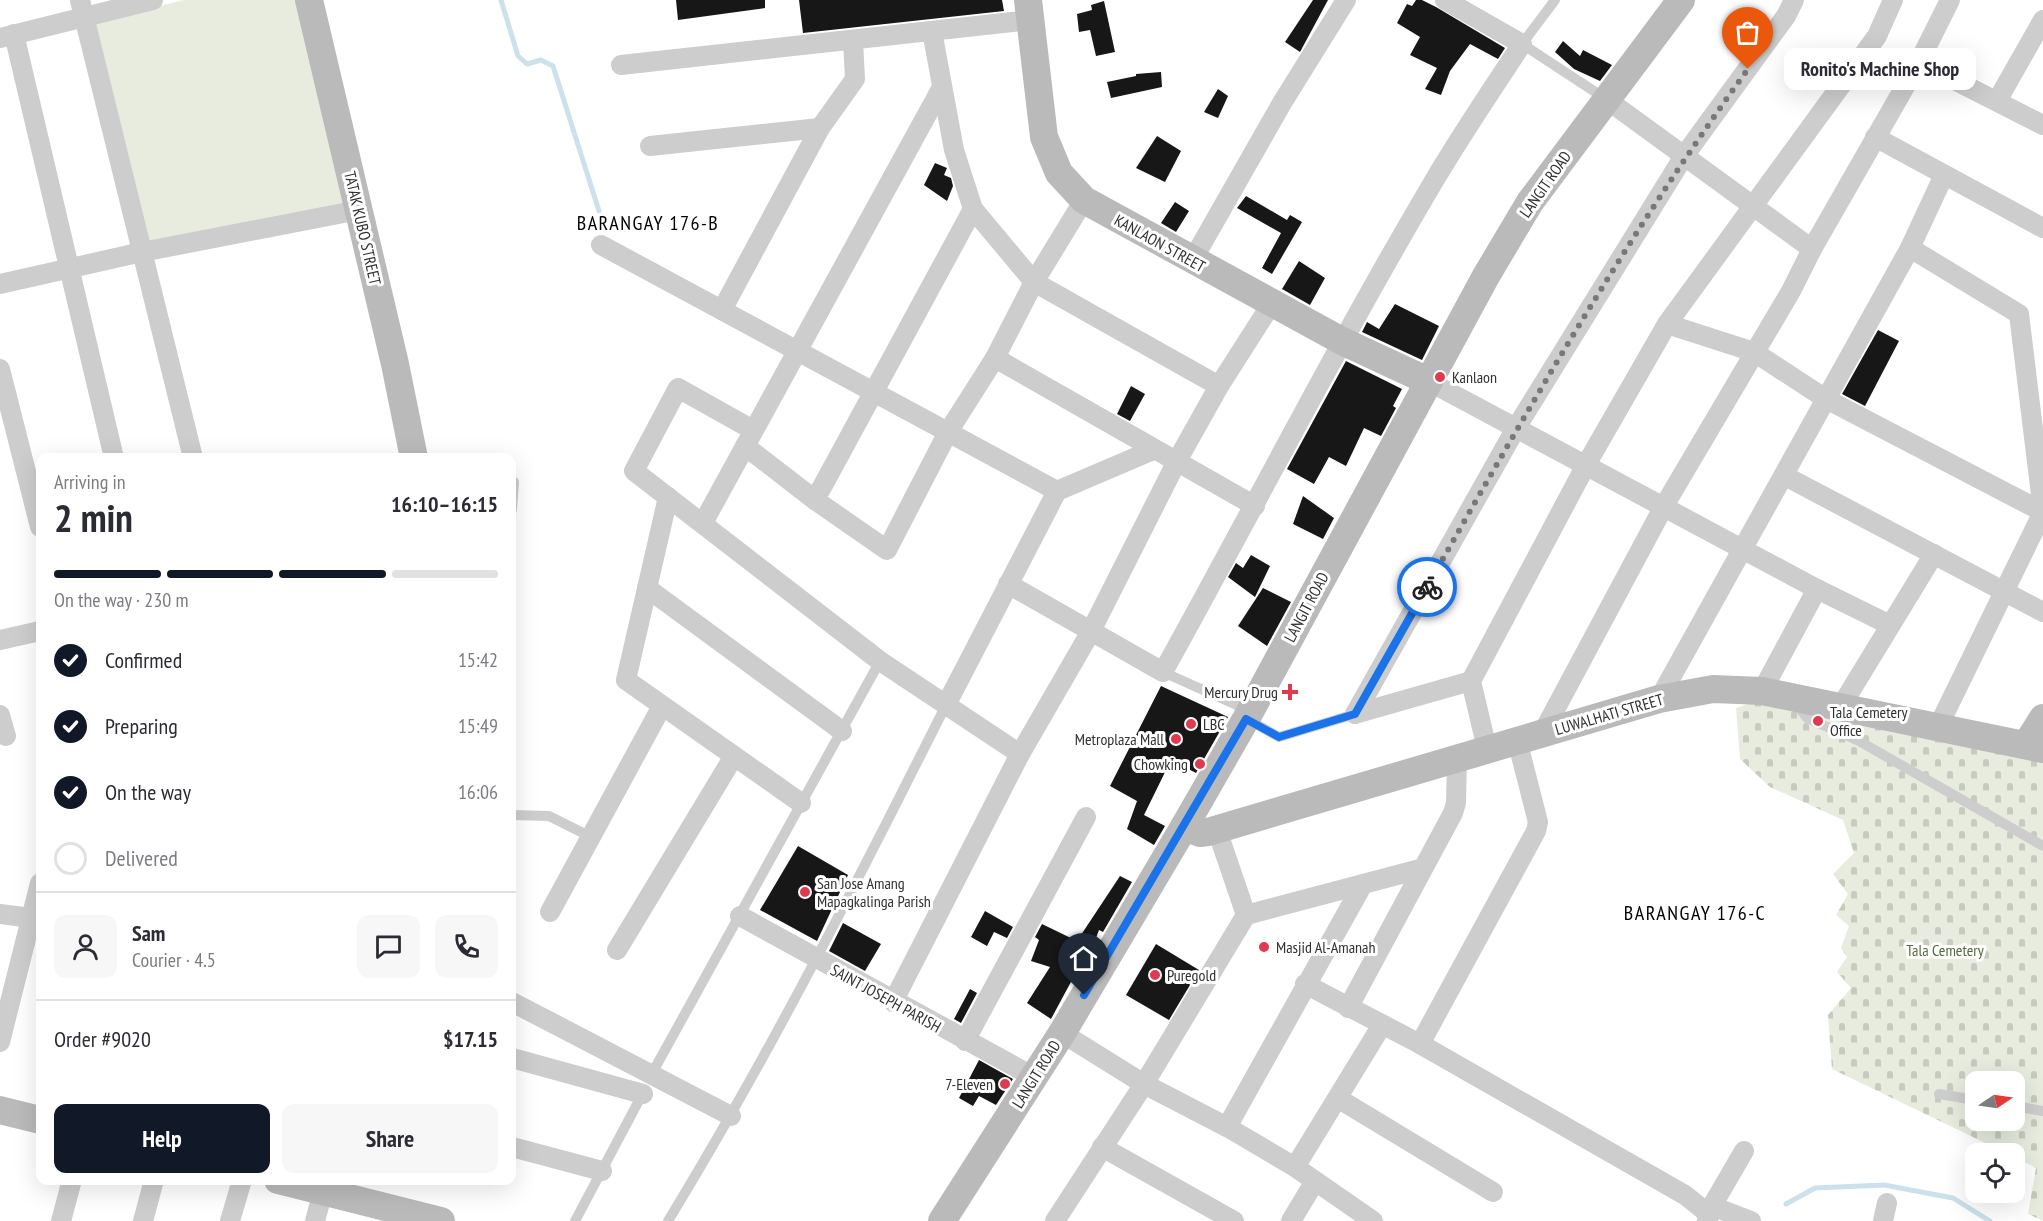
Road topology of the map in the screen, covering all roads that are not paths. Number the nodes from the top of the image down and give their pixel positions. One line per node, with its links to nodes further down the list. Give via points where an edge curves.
1 (153, 0): 10 (street)
2 (309, 0): 31 (street, TATAK KUBO STREET)
3 (1346, 0): 37 (street)
4 (1555, 0): 16 (lane)
5 (1681, 0): 20 (street, LANGIT ROAD)
6 (1794, 0): 26 (street)
7 (1893, 0): 29 (street, via 1877,36)
8 (1950, 0): 17 (street)
9 (1451, 1): 16 (street)
10 (82, 9): 14 (street); 36 (street)
11 (1029, 10): 13 (street); 28 (street, KANLAON STREET, via 1044,137 1059,173)
12 (2041, 30): 21 (street)
13 (932, 31): 15 (street); 19 (street)
14 (7, 36): 38 (street)
15 (853, 41): 18 (street); 23 (street, via 855,79)
16 (1522, 44): 20 (lane); 44 (street, via 1431,185)
17 (1919, 62): 21 (street); 24 (street)
18 (621, 65)
19 (941, 89): 30 (street, via 954,150); 45 (street)
20 (1606, 99): 26 (street); 49 (street, LANGIT ROAD, via 1530,202)
21 (1997, 101): 22 (street)
22 (2043, 126)
23 (820, 128): 25 (street); 42 (street)
24 (1875, 137): 27 (street); 35 (street)
25 (650, 146)
26 (1684, 156): 29 (street); 53 (street)
27 (1944, 175): 32 (street); 34 (street)
28 (1084, 200): 37 (street, KANLAON STREET); 39 (street)
29 (1754, 204): 35 (street); 43 (street)
30 (973, 209): 39 (street); 51 (street)
31 (359, 210): 36 (street); 59 (street, TATAK KUBO STREET)
32 (2043, 228)
33 (601, 245): 42 (street)
34 (1910, 248): 52 (street); 69 (street, via 2019,314)
35 (1812, 249): 46 (street)
36 (142, 252): 38 (street); 58 (street)
37 (1192, 261): 41 (street, KANLAON STREET)
38 (68, 269): 40 (street); 57 (street)
39 (1034, 282): 47 (street); 50 (street)
40 (0, 284)
41 (1272, 303): 44 (street, KANLAON STREET); 50 (street)
42 (722, 310): 45 (street)
43 (1667, 324): 46 (street); 61 (street)
44 (1342, 341): 49 (street, KANLAON STREET); 66 (street)
45 (796, 350): 51 (street); 55 (street)
46 (1754, 352): 52 (street); 67 (street)
47 (994, 358): 54 (street); 56 (street)
48 (0, 369): 68 (street)
49 (1428, 381): 53 (street); 93 (street, LANGIT ROAD)
50 (1219, 386): 60 (street)
51 (874, 392): 54 (street); 65 (street)
52 (1826, 399): 62 (street); 69 (street)
53 (1516, 428): 61 (street); 91 (street)
54 (948, 432): 63 (street); 65 (street, via 887,550)
55 (749, 438): 64 (street, via 678,388 634,471); 65 (street); 70 (street)
56 (1153, 450): 60 (street); 63 (street)
57 (113, 453)
58 (192, 453)
59 (413, 453)
60 (1177, 461): 66 (street); 80 (street)
61 (1586, 465): 67 (street); 84 (street)
62 (1785, 476): 71 (street); 72 (street)
63 (1057, 491): 73 (street)
64 (668, 497): 70 (street); 74 (street)
65 (815, 500)
66 (1255, 506): 83 (street)
67 (1664, 506): 71 (street); 98 (street)
68 (36, 511)
69 (2043, 512): 76 (street)
70 (704, 524): 82 (street)
71 (1744, 550): 75 (street); 87 (street)
72 (1934, 554): 76 (street); 78 (street)
73 (1008, 584): 80 (street); 88 (street)
74 (647, 588): 89 (street, via 626,680); 96 (street)
75 (1817, 589): 78 (street); 85 (street)
76 (2004, 592): 77 (street); 95 (street)
77 (2043, 612)
78 (1890, 625): 90 (street)
79 (36, 632): 81 (street)
80 (1090, 633): 83 (street); 101 (street)
81 (0, 640)
82 (880, 661): 88 (street); 96 (lane)
83 (1163, 672): 93 (lane)
84 (1471, 681): 91 (street); 100 (street)
85 (1762, 691): 86 (street, LUWALHATI STREET); 87 (street, LUWALHATI STREET, via 1713,689)
86 (1796, 698): 90 (street, LUWALHATI STREET); 110 (lane, via 1795,707 1807,718 1859,741)
87 (1659, 699): 98 (street, LUWALHATI STREET)
88 (946, 705): 101 (street); 120 (lane)
89 (662, 706): 102 (street); 109 (street)
90 (1840, 708): 95 (street, LUWALHATI STREET)
91 (1355, 714): 93 (lane, via 1279,737)
92 (0, 715): 97 (street)
93 (1248, 715): 107 (street, LANGIT ROAD)
94 (2043, 717): 99 (street)
95 (1938, 727): 99 (street, LUWALHATI STREET)
96 (842, 731): 104 (lane)
97 (6, 736)
98 (1530, 736): 100 (street, LUWALHATI STREET); 130 (street, via 1536,831)
99 (2034, 747)
100 (1487, 749): 103 (street, LUWALHATI STREET)
101 (1020, 754): 122 (street)
102 (734, 756): 104 (street); 119 (street)
103 (1457, 758): 108 (street, LUWALHATI STREET); 111 (street, via 1453,813)
104 (801, 803): 117 (lane)
105 (516, 815): 109 (lane, via 549,816)
106 (1086, 817): 128 (street)
107 (1185, 827): 108 (street, LUWALHATI STREET, via 1200,833); 127 (street, LANGIT ROAD)
108 (1217, 830): 116 (street)
109 (591, 837): 114 (street)
110 (2043, 846)
111 (1420, 869): 112 (street); 124 (street)
112 (1363, 884): 116 (street); 121 (street)
113 (36, 899): 118 (street)
114 (549, 912)
115 (0, 914): 118 (street)
116 (1246, 915): 134 (street)
117 (740, 916): 120 (street, SAINT JOSEPH PARISH); 132 (lane)
118 (31, 918): 125 (street)
119 (617, 950)
120 (817, 960): 122 (street, SAINT JOSEPH PARISH); 142 (lane)
121 (1305, 984): 124 (street); 144 (street)
122 (893, 1002): 128 (street, SAINT JOSEPH PARISH)
123 (516, 1004): 132 (street)
124 (1348, 1008): 126 (street)
125 (4, 1014): 129 (street)
126 (1382, 1025): 130 (street); 138 (street)
127 (1062, 1033): 133 (street, LANGIT ROAD); 134 (street)
128 (965, 1041): 133 (street, SAINT JOSEPH PARISH)
129 (0, 1042)
130 (1420, 1044): 156 (street, via 1685,1195)
131 (516, 1059): 135 (street)
132 (652, 1074): 135 (lane); 142 (street)
133 (1034, 1077): 164 (street, LANGIT ROAD)
134 (1143, 1084): 144 (street); 146 (street)
135 (643, 1094): 149 (lane)
136 (1939, 1094): 137 (lane)
137 (1965, 1098)
138 (1339, 1099): 148 (street); 155 (street)
139 (2025, 1108): 140 (lane)
140 (2043, 1111)
141 (0, 1112): 143 (street)
142 (731, 1116): 163 (lane)
143 (36, 1119)
144 (1227, 1127): 148 (street)
145 (516, 1148): 149 (street)
146 (1102, 1148): 165 (street); 166 (street)
147 (1744, 1150): 156 (street)
148 (1295, 1167): 150 (street)
149 (602, 1171): 162 (lane)
150 (1315, 1181): 167 (street); 168 (street)
151 (71, 1185): 157 (street)
152 (153, 1185): 158 (street)
153 (241, 1185): 159 (street)
154 (325, 1186): 160 (street); 161 (street)
155 (1493, 1192)
156 (1710, 1214): 169 (street)
157 (61, 1221)
158 (143, 1221)
159 (231, 1221)
160 (315, 1221)
161 (441, 1221)
162 (575, 1221)
163 (668, 1221)
164 (942, 1221)
165 (1055, 1221)
166 (1234, 1221)
167 (1291, 1221)
168 (1373, 1221)
169 (1750, 1221)

